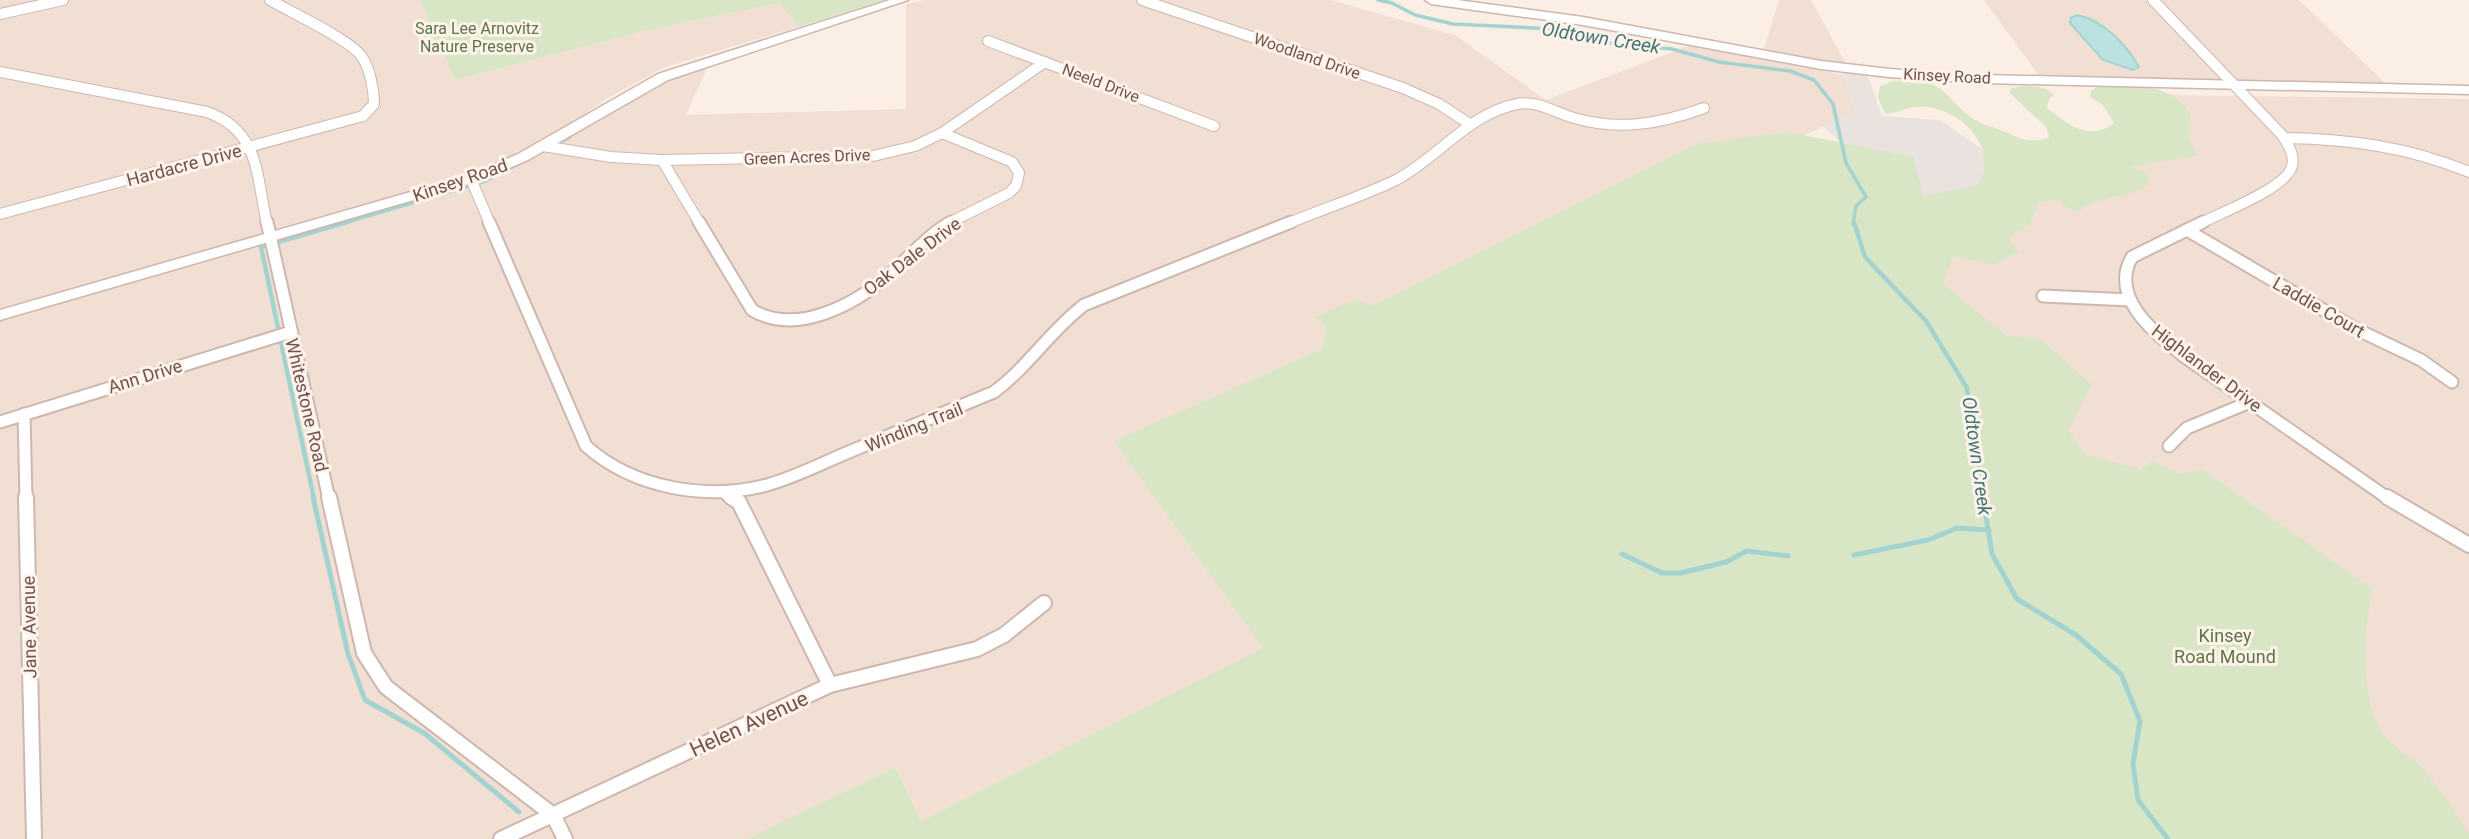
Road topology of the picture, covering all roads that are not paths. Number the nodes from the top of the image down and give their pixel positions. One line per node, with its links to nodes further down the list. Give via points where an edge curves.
1 (63, 0): 7 (street)
2 (270, 0): 19 (street, Hardacre Drive, via 361,56 374,104 367,113 346,123)
3 (902, 0): 18 (street, Kinsey Road, via 663,77)
4 (1142, 0): 14 (street, Woodland Drive, via 1403,88)
5 (1431, 0): 11 (street, Kinsey Road, via 1866,70 1965,78)
6 (2153, 0): 11 (street)
7 (0, 14)
8 (988, 40): 9 (street, Neeld Drive)
9 (1045, 62): 15 (street, Neeld Drive); 16 (street, Green Acres Drive)
10 (0, 72): 19 (street, Whitestone Road, via 207,112 237,127)
11 (2233, 85): 12 (street, Kinsey Road); 17 (street)
12 (2469, 90)
13 (1704, 108): 14 (street, via 1660,124 1627,127 1518,104)
14 (1468, 123): 35 (street, Winding Trail, via 1420,167 1395,180 1084,305 1063,321 1017,375 985,397 770,484)
15 (1214, 126)
16 (942, 133): 20 (street, Green Acres Drive, via 915,146 873,156); 20 (street, Oak Dale Drive, via 1012,162 1019,173 1016,186 946,225 866,292 790,321 767,319 752,310)
17 (2284, 138): 21 (street, via 2395,145); 24 (street, via 2294,158 2286,179)
18 (543, 146): 20 (street, Green Acres Drive, via 611,158); 22 (street, Kinsey Road)
19 (250, 148): 23 (street, Hardacre Drive); 25 (street, Whitestone Road)
20 (662, 160)
21 (2469, 172)
22 (471, 179): 25 (street, Kinsey Road); 35 (street, Winding Trail, via 586,446 602,462 627,474)
23 (0, 214)
24 (2187, 230): 27 (street, via 2132,257 2124,284); 30 (street, Laddie Court, via 2354,328 2421,360)
25 (270, 237): 28 (street, Kinsey Road); 29 (street, Whitestone Road)
26 (2043, 296): 27 (street)
27 (2130, 300): 31 (street, Highlander Drive, via 2167,341)
28 (0, 315)
29 (291, 332): 32 (street, Ann Drive); 39 (street, Whitestone Road, via 361,639 373,669 406,705)
30 (2452, 382)
31 (2250, 401): 34 (street, via 2187,428); 36 (street, Highlander Drive, via 2385,496)
32 (24, 414): 33 (street, Ann Drive); 40 (street, Jane Avenue)
33 (0, 422)
34 (2169, 446)
35 (722, 493): 38 (street, Helen Avenue, via 740,502)
36 (2469, 545)
37 (1044, 603): 38 (street, via 1013,629 978,649)
38 (830, 685): 39 (street, Helen Avenue)
39 (553, 815): 41 (street, Helen Avenue); 42 (street, Whitestone Road)
40 (34, 839)
41 (501, 839)
42 (565, 839)

